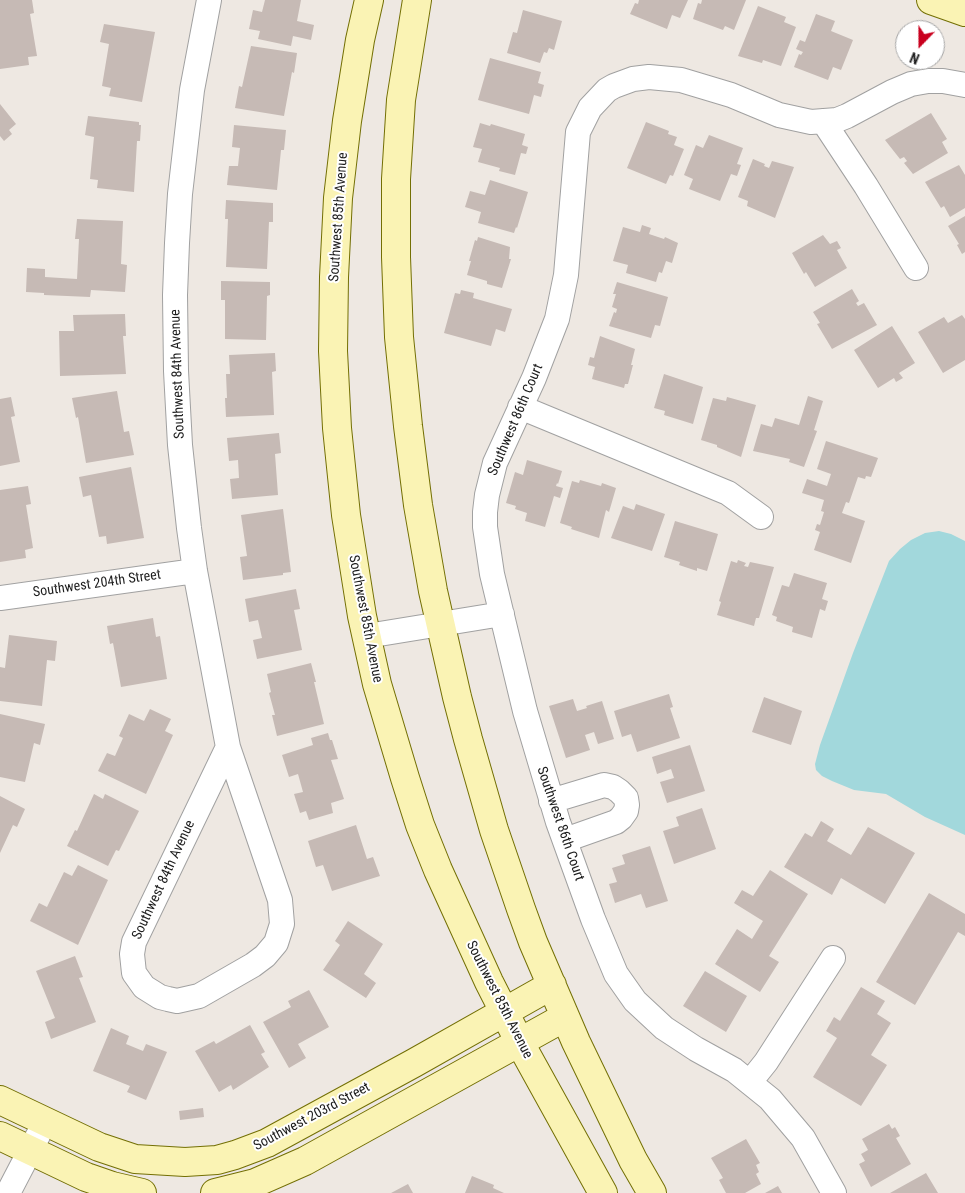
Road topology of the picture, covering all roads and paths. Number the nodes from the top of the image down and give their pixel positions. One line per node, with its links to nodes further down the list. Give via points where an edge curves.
1 (209, 0): 11 (street, Southwest 84th Avenue, via 189,118 176,260 180,445)
2 (369, 0): 15 (street, Southwest 85th Avenue, via 342,161 335,238 333,324 334,389 342,485)
3 (417, 0): 14 (street, via 398,140 395,216 397,298 412,462)
4 (932, 0): 5 (street)
5 (965, 12)
6 (965, 85): 7 (street, Southwest 86th Court, via 943,81 911,84 848,116)
7 (823, 121): 8 (street); 9 (street, Southwest 86th Court, via 811,122 779,115 723,92 681,80 633,79 607,90 590,108 578,132 561,305 547,347)
8 (916, 268)
9 (520, 407): 10 (street, via 728,493); 13 (street, Southwest 86th Court, via 495,463 485,512 488,549)
10 (761, 517)
11 (195, 571): 12 (street, Southwest 204th Street); 16 (street, Southwest 84th Avenue)
12 (0, 598)
13 (502, 614): 14 (street); 17 (street, Southwest 86th Court)
14 (440, 625): 15 (street); 20 (street, via 497,838 527,926)
15 (367, 636): 21 (street, Southwest 85th Avenue, via 383,704 420,824 456,913)
16 (228, 747): 16 (street, Southwest 84th Avenue, via 134,942 134,973 144,987 160,997 177,1001 199,996 253,965 276,943 282,924 280,900)
17 (551, 801): 18 (street, Southwest 86th Court); 18 (street, via 604,786 613,787 626,798 626,811 616,822)
18 (565, 840): 24 (street, Southwest 86th Court, via 606,953 624,987 664,1028)
19 (834, 958): 24 (street)
20 (552, 985): 21 (street, Southwest 203rd Street); 22 (street)
21 (504, 1012): 23 (street, Southwest 85th Avenue); 26 (street, Southwest 203rd Street, via 287,1133 235,1156 198,1162 135,1158 99,1147)
22 (565, 1017): 23 (street); 33 (street)
23 (520, 1042): 31 (street, via 296,1165 255,1184); 32 (street, Southwest 85th Avenue)
24 (750, 1082): 34 (street, Southwest 86th Court, via 770,1099 803,1138)
25 (0, 1100): 26 (street, Southwest 203rd Street)
26 (44, 1122): 28 (street)
27 (0, 1136): 28 (street)
28 (30, 1150): 29 (street); 30 (street, via 93,1180)
29 (8, 1193)
30 (142, 1193)
31 (215, 1193)
32 (603, 1193)
33 (652, 1193)
34 (834, 1193)

